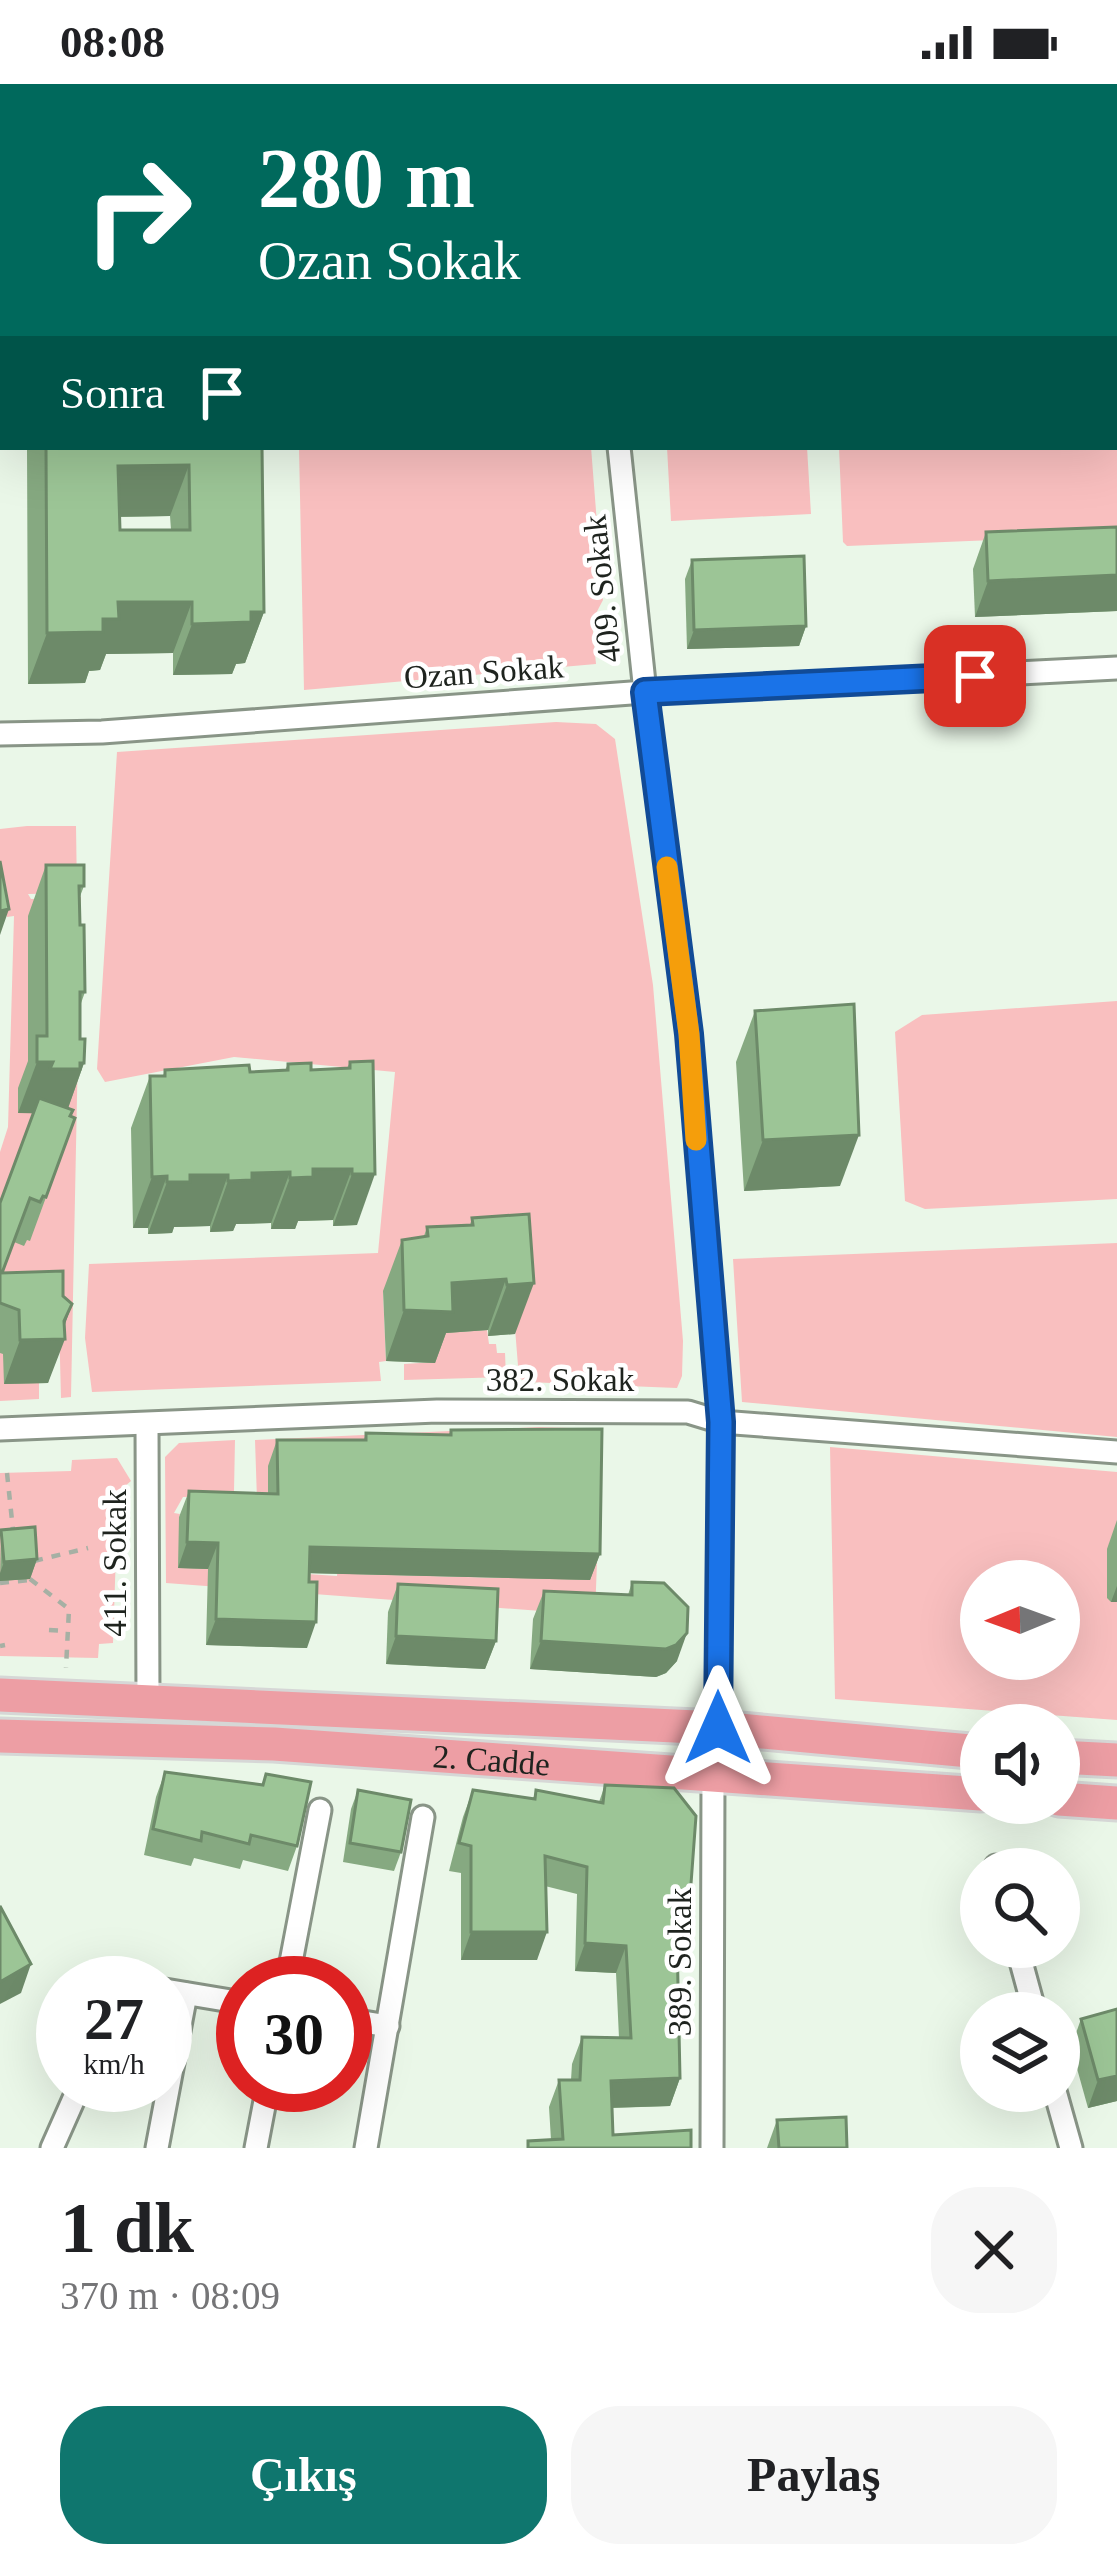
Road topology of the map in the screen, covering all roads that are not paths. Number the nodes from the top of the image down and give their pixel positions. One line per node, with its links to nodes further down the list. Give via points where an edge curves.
1 (620, 450): 3 (street, 409. Sokak)
2 (1117, 668): 3 (street, Ozan Sokak)
3 (645, 692): 4 (street, Ozan Sokak); 5 (street, 409. Sokak, via 689,1034)
4 (0, 734)
5 (721, 1422): 6 (street, 382. Sokak, via 688,1412 437,1411); 8 (street, 382. Sokak); 11 (street, 409. Sokak)
6 (147, 1426): 7 (street, 382. Sokak); 10 (street, 411. Sokak)
7 (0, 1429)
8 (1117, 1452)
9 (0, 1695): 10 (main road, 2. Cadde)
10 (148, 1700): 11 (main road, 2. Cadde)
11 (718, 1728): 13 (main road, 2. Cadde)
12 (0, 1736): 16 (main road, 2. Cadde, via 274,1744)
13 (960, 1750)
14 (1080, 1757): 15 (main road)
15 (1117, 1760)
16 (712, 1775): 17 (main road, 2. Cadde); 33 (street, 389. Sokak)
17 (960, 1793)
18 (1080, 1800): 19 (main road)
19 (1117, 1803)
20 (320, 1810): 22 (street)
21 (423, 1816): 24 (street)
22 (292, 1956)
23 (372, 2023): 24 (street)
24 (388, 2026): 32 (street)
25 (68, 2112): 29 (street)
26 (161, 2112): 30 (street)
27 (263, 2112): 31 (street)
28 (1061, 2112): 34 (street)
29 (52, 2148)
30 (157, 2148)
31 (256, 2148)
32 (366, 2148)
33 (712, 2148)
34 (1071, 2148)

